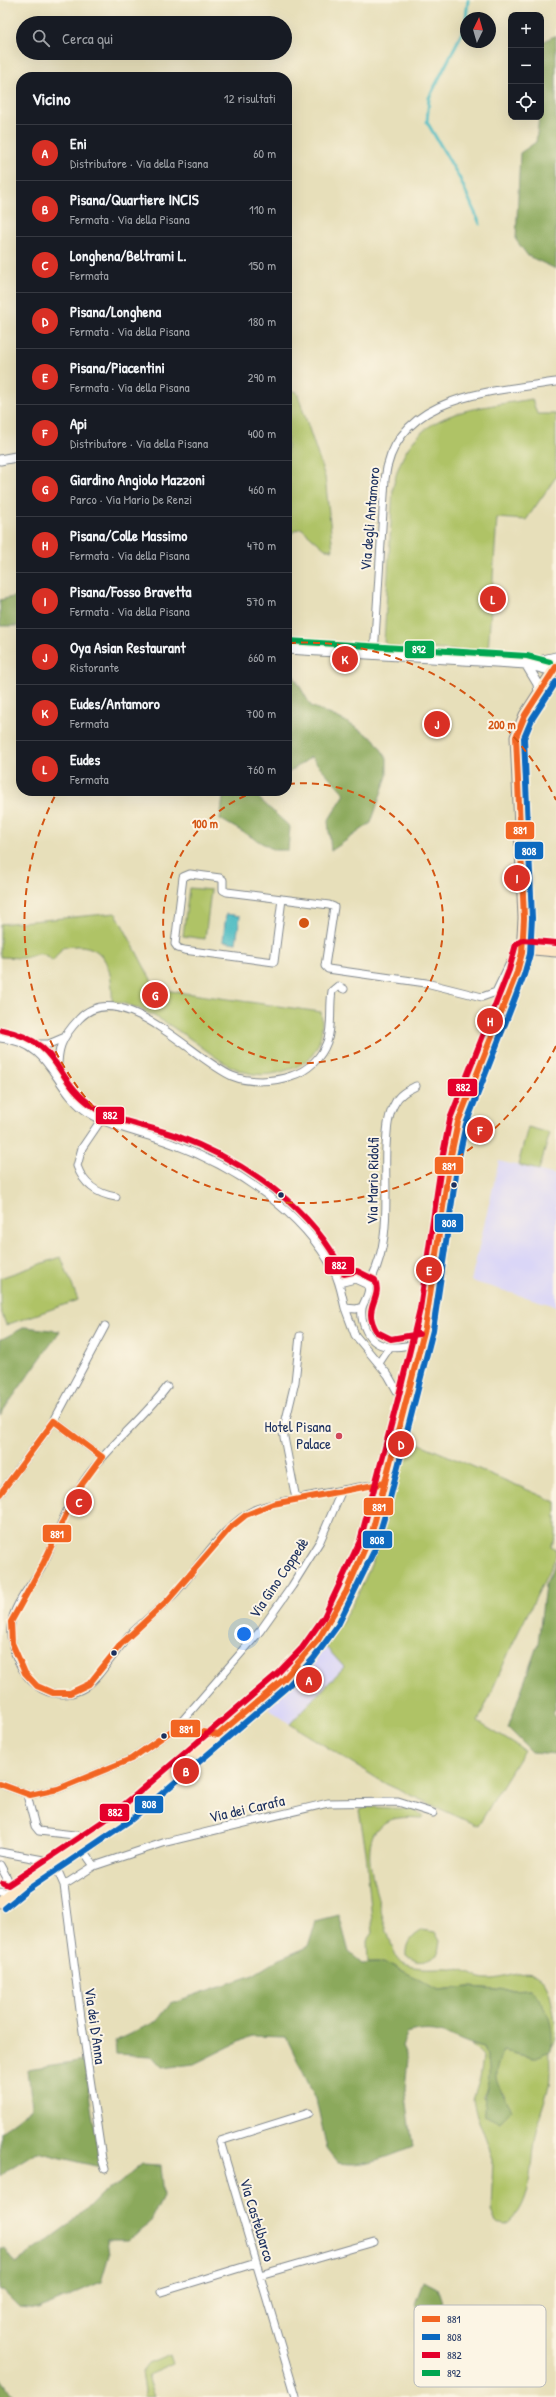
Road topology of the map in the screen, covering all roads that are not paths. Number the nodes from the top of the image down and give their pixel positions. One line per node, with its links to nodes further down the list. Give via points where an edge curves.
1 (556, 382): 5 (street, Via degli Antamoro, via 454,400 424,415 398,439 389,458 385,479)
2 (16, 457): 3 (street)
3 (0, 460)
4 (292, 649): 5 (street)
5 (374, 655): 7 (street)
6 (556, 657): 7 (street)
7 (526, 664): 8 (street); 9 (street, via 538,684)
8 (555, 669): 9 (main road)
9 (539, 693): 11 (main road, via 519,726 515,747 524,909)
10 (282, 899): 10 (street, via 227,892 223,890 223,880 220,878 186,874 183,877 175,944 184,950 274,962); 11 (street, via 334,907 325,966 328,969 426,983 485,997 496,992 510,963)
11 (522, 951): 12 (main road); 27 (main road, via 518,972 471,1084 456,1127)
12 (556, 951)
13 (344, 988): 15 (street, via 338,986 332,991 330,1034 320,1056 305,1070 285,1078 264,1081 231,1076 152,1022 115,1008 102,1008 86,1013)
14 (0, 1038): 16 (street)
15 (63, 1038): 16 (street, via 49,1044); 17 (street, via 58,1057)
16 (25, 1044): 17 (street, via 46,1060)
17 (58, 1077): 19 (street, via 78,1104)
18 (416, 1086): 22 (street, Via Mario Ridolfi, via 397,1099 390,1116 387,1131 383,1248)
19 (101, 1120): 20 (street, via 82,1148 77,1166 84,1181 91,1188 104,1195); 21 (street, via 186,1149 226,1169 260,1191 310,1234)
20 (116, 1197)
21 (339, 1283): 22 (street, via 355,1279); 24 (street)
22 (368, 1285): 23 (street)
23 (362, 1307): 24 (street, via 354,1310); 28 (street, via 367,1333 378,1344)
24 (345, 1308): 29 (street, via 355,1335)
25 (105, 1326): 32 (street)
26 (300, 1336): 37 (street, via 295,1382 282,1432)
27 (421, 1342): 28 (street); 31 (main road)
28 (389, 1348): 29 (street)
29 (379, 1363): 31 (street)
30 (167, 1387): 33 (street, via 142,1417)
31 (405, 1406): 34 (main road)
32 (54, 1421): 33 (street); 36 (street)
33 (102, 1457): 37 (street, via 77,1491 43,1564 11,1622 12,1643 25,1673 37,1686 53,1693 70,1694 89,1684 121,1644 175,1593 234,1524 254,1510)
34 (386, 1483): 35 (street); 39 (main road, via 366,1549 346,1592 318,1640 282,1680)
35 (342, 1490): 37 (street); 38 (street, Via Gino Coppedè, via 320,1541 288,1592 260,1631)
36 (0, 1494)
37 (296, 1499)
38 (177, 1727): 39 (street); 41 (street, Via Gino Coppedè, via 131,1759 58,1789)
39 (218, 1735): 43 (main road, via 127,1813)
40 (0, 1784): 41 (street)
41 (27, 1795): 43 (street, via 35,1826 40,1831)
42 (434, 1813): 48 (street, Via dei Carafa, via 398,1802 328,1804 166,1842)
43 (94, 1837): 44 (main road)
44 (80, 1846): 46 (main road); 48 (street)
45 (0, 1852): 46 (street)
46 (54, 1862): 49 (street, Via dei D’Anna); 50 (main road)
47 (0, 1865): 50 (street, via 7,1878)
48 (94, 1866): 49 (street, Via dei Carafa)
49 (64, 1885): 53 (street, Via dei D’Anna, via 80,2018)
50 (5, 1892): 51 (main road)
51 (0, 1902)
52 (309, 2113): 55 (street, Via Castelbarco, via 220,2141)
53 (105, 2169)
54 (374, 2242): 56 (street)
55 (256, 2263): 56 (street, Via Castelbarco); 57 (street)
56 (260, 2275): 58 (street, Via Castelbarco)
57 (161, 2292)
58 (296, 2397)

